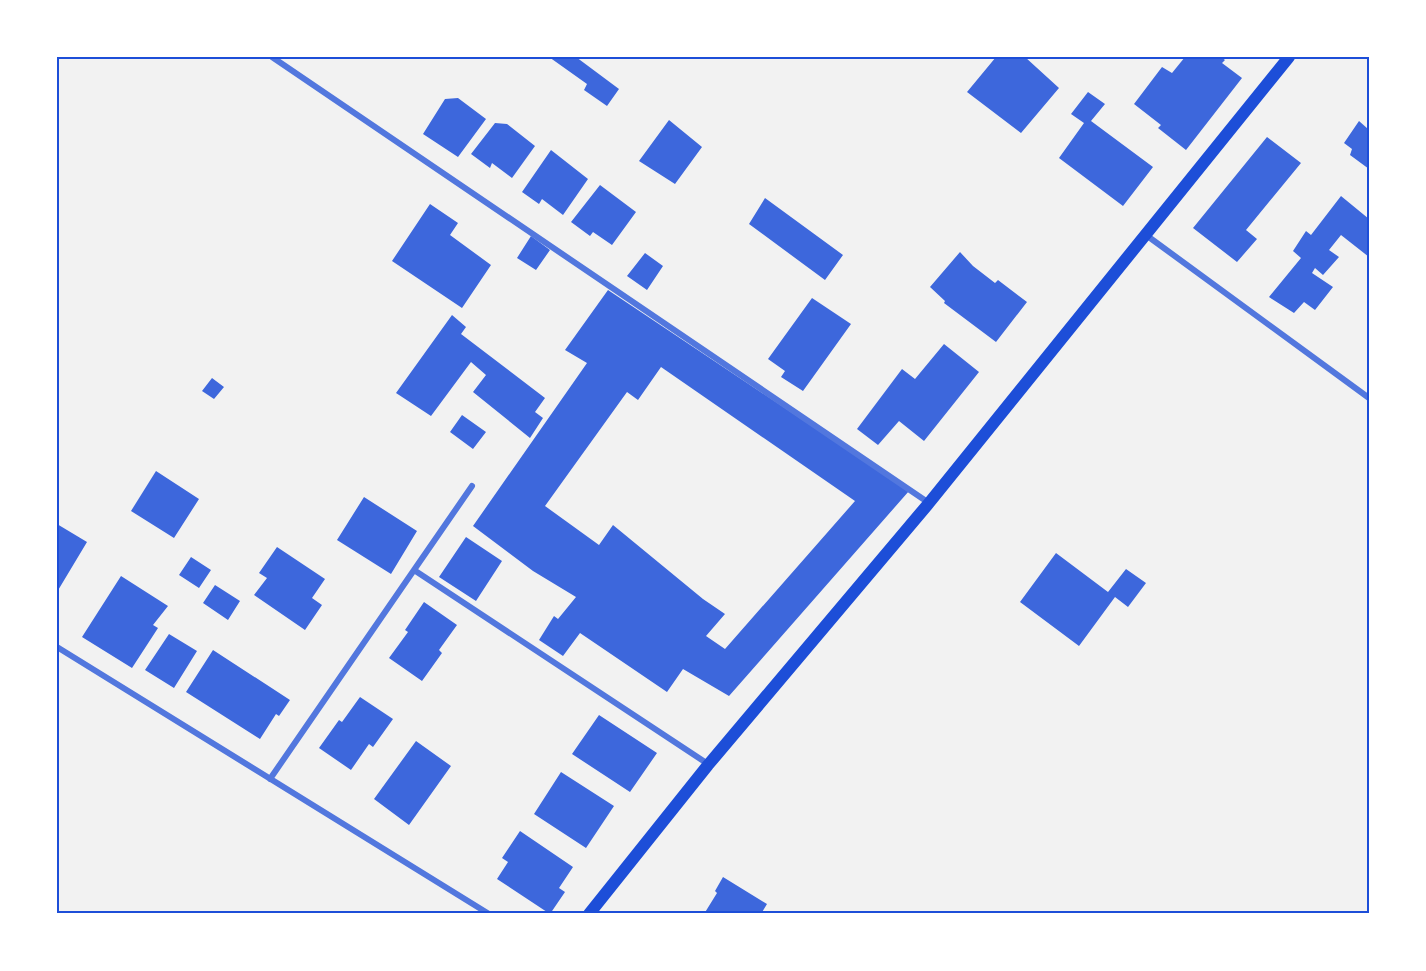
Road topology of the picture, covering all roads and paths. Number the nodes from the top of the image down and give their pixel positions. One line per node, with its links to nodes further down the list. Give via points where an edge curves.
1 (272, 57): 6 (street)
2 (1289, 57): 3 (main road)
3 (1146, 236): 4 (street); 6 (main road)
4 (1369, 398)
5 (472, 486): 7 (street)
6 (930, 503): 9 (main road)
7 (414, 570): 9 (street); 10 (street)
8 (57, 647): 10 (street)
9 (708, 765): 12 (main road)
10 (270, 779): 11 (street)
11 (489, 914)
12 (589, 914)

